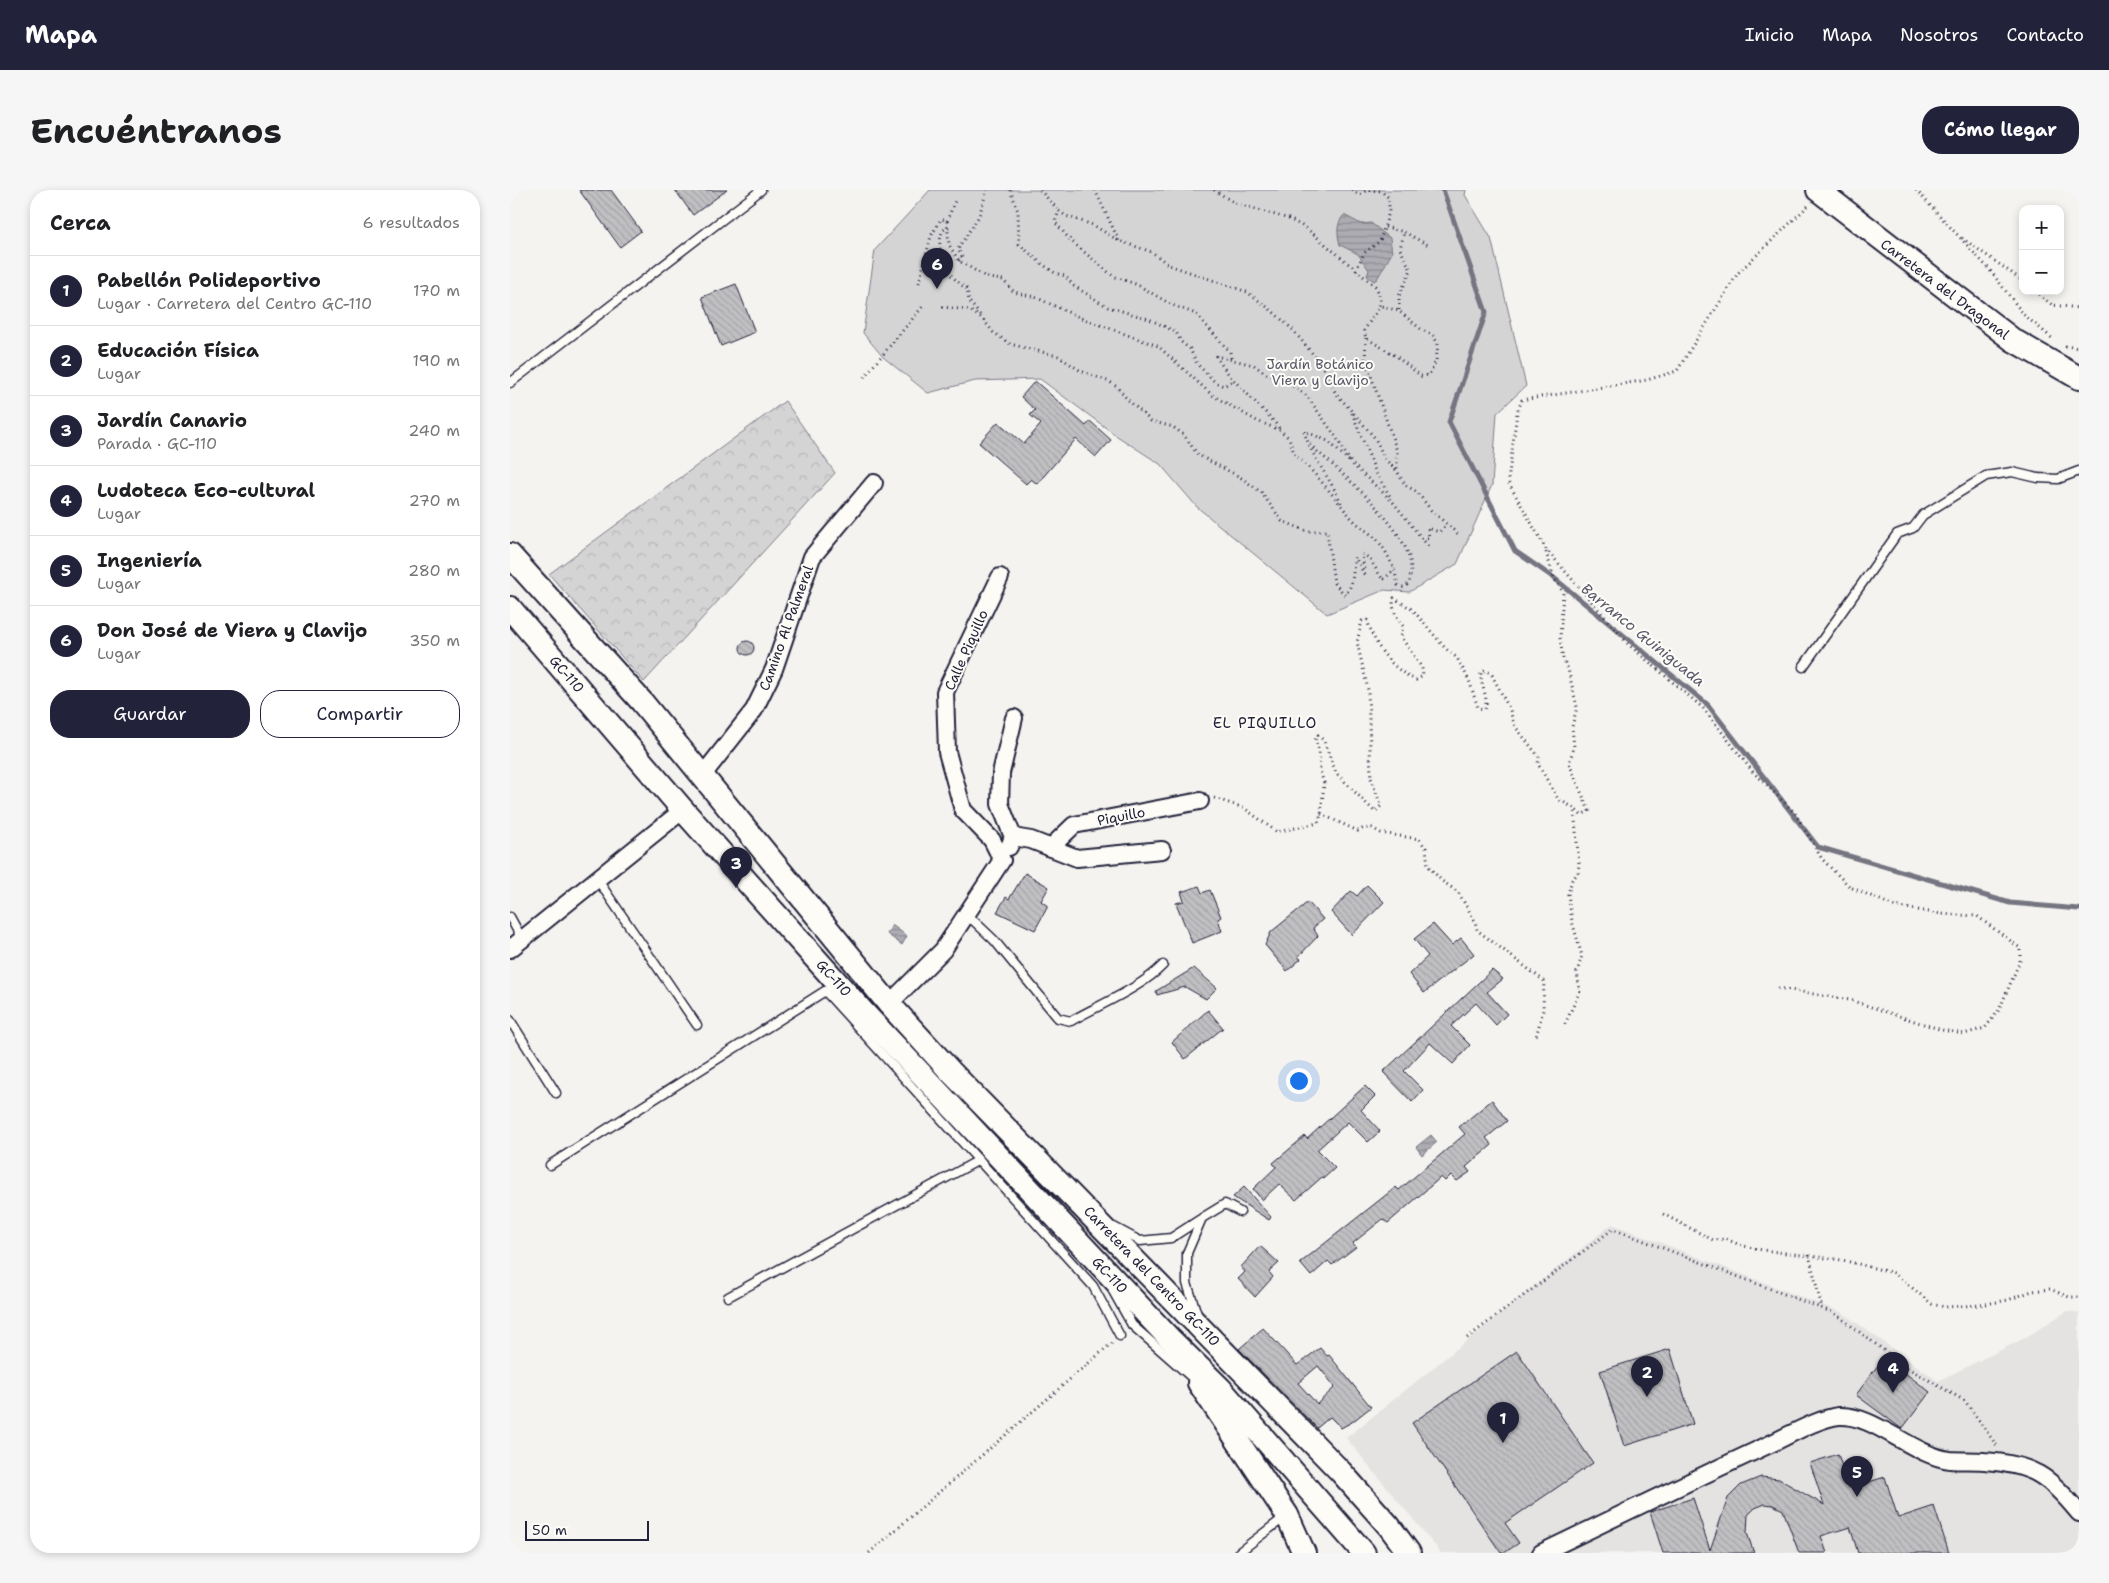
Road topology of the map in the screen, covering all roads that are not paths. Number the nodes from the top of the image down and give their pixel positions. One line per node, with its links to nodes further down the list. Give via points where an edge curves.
1 (760, 190): 4 (lane)
2 (1819, 192): 3 (main road, Carretera del Dragonal, via 2012,340)
3 (2079, 378)
4 (510, 383)
5 (2079, 470): 10 (lane, via 2058,479 2012,472 1986,476 1922,515 1913,528 1896,534)
6 (874, 483): 12 (street, Camino Al Palmeral, via 812,556 774,669 754,710)
7 (510, 555): 12 (main road, GC-110 / GC-110, via 642,702)
8 (1000, 576): 18 (street, Calle Piquillo, via 945,692 947,752 963,810 992,840)
9 (510, 608): 14 (main road, GC-110 / GC-110)
10 (1803, 667)
11 (1014, 718): 15 (street, via 1001,773 1000,804)
12 (702, 776): 24 (main road, GC-110 / GC-110)
13 (1200, 801): 16 (street, Piquillo, via 1074,825)
14 (683, 810): 19 (street); 33 (main road, GC-110 / GC-110, via 866,1014)
15 (1014, 837): 16 (street); 18 (street)
16 (1050, 848): 17 (street, via 1077,858)
17 (1162, 850)
18 (1002, 860): 20 (street)
19 (597, 879): 22 (street); 26 (lane)
20 (966, 916): 23 (lane, via 994,940 1050,1009 1063,1020 1071,1021 1156,973); 24 (street, via 943,950)
21 (510, 917): 22 (lane)
22 (516, 944)
23 (1163, 965)
24 (889, 1004): 31 (main road, Carretera del Centro GC-110 / GC-110)
25 (510, 1020): 27 (lane)
26 (697, 1025)
27 (556, 1093)
28 (979, 1160): 29 (lane, via 825,991); 34 (lane); 36 (lane, via 1093,1286)
29 (550, 1165)
30 (1240, 1212): 32 (lane, via 1225,1204)
31 (1094, 1217): 32 (lane, via 1140,1241 1171,1238); 35 (main road, Carretera del Centro GC-110 / GC-110)
32 (1202, 1218): 35 (lane, via 1187,1253 1187,1283)
33 (1091, 1255): 37 (main road, GC-110 / GC-110); 38 (lane, via 1132,1325)
34 (728, 1297)
35 (1200, 1326): 44 (main road, Carretera del Centro GC-110 / GC-110, via 1341,1472 1389,1526)
36 (1120, 1336)
37 (1169, 1338): 38 (main road); 43 (main road, GC-110, via 1220,1388)
38 (1201, 1385): 40 (main road)
39 (2079, 1513): 45 (street, via 2059,1488 2038,1472 2009,1463 1950,1460 1925,1454 1863,1420 1839,1416 1714,1470)
40 (1287, 1515): 41 (lane); 42 (main road)
41 (1238, 1553)
42 (1304, 1553)
43 (1364, 1553)
44 (1408, 1553)
45 (1541, 1553)

